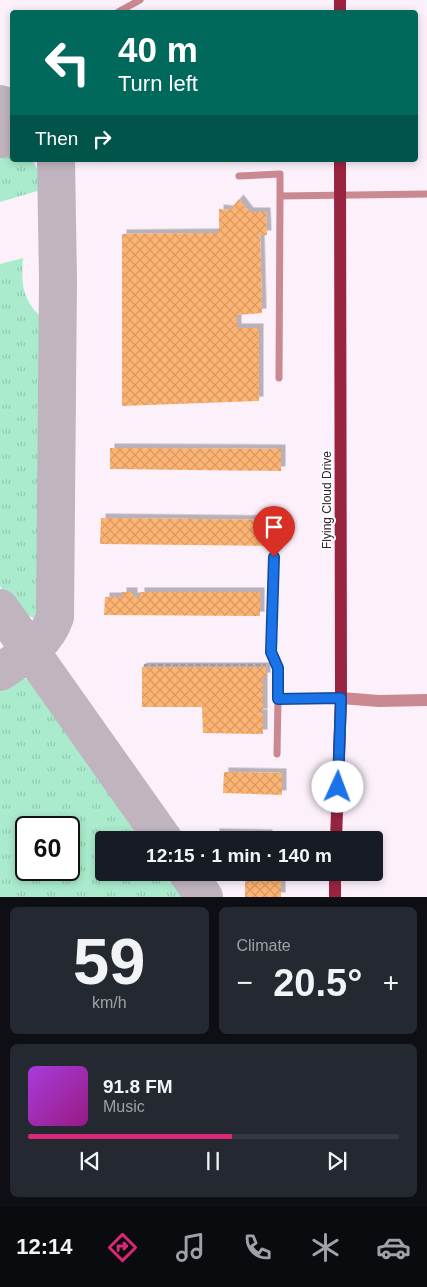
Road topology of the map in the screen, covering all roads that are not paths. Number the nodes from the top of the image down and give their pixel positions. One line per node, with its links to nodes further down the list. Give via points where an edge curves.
1 (140, 0): 2 (lane)
2 (122, 10)
3 (340, 162): 5 (main road, Flying Cloud Drive)
4 (239, 176): 7 (lane, via 280,174)
5 (340, 194): 6 (lane); 7 (lane); 10 (main road, Flying Cloud Drive)
6 (427, 194)
7 (280, 196): 8 (lane)
8 (279, 378)
9 (274, 557): 11 (lane, via 271,652 278,668)
10 (341, 698): 11 (lane); 12 (street); 14 (main road, Flying Cloud Drive)
11 (278, 699): 13 (lane)
12 (427, 700)
13 (277, 754)
14 (336, 831)
15 (335, 881): 16 (main road)
16 (334, 895)

